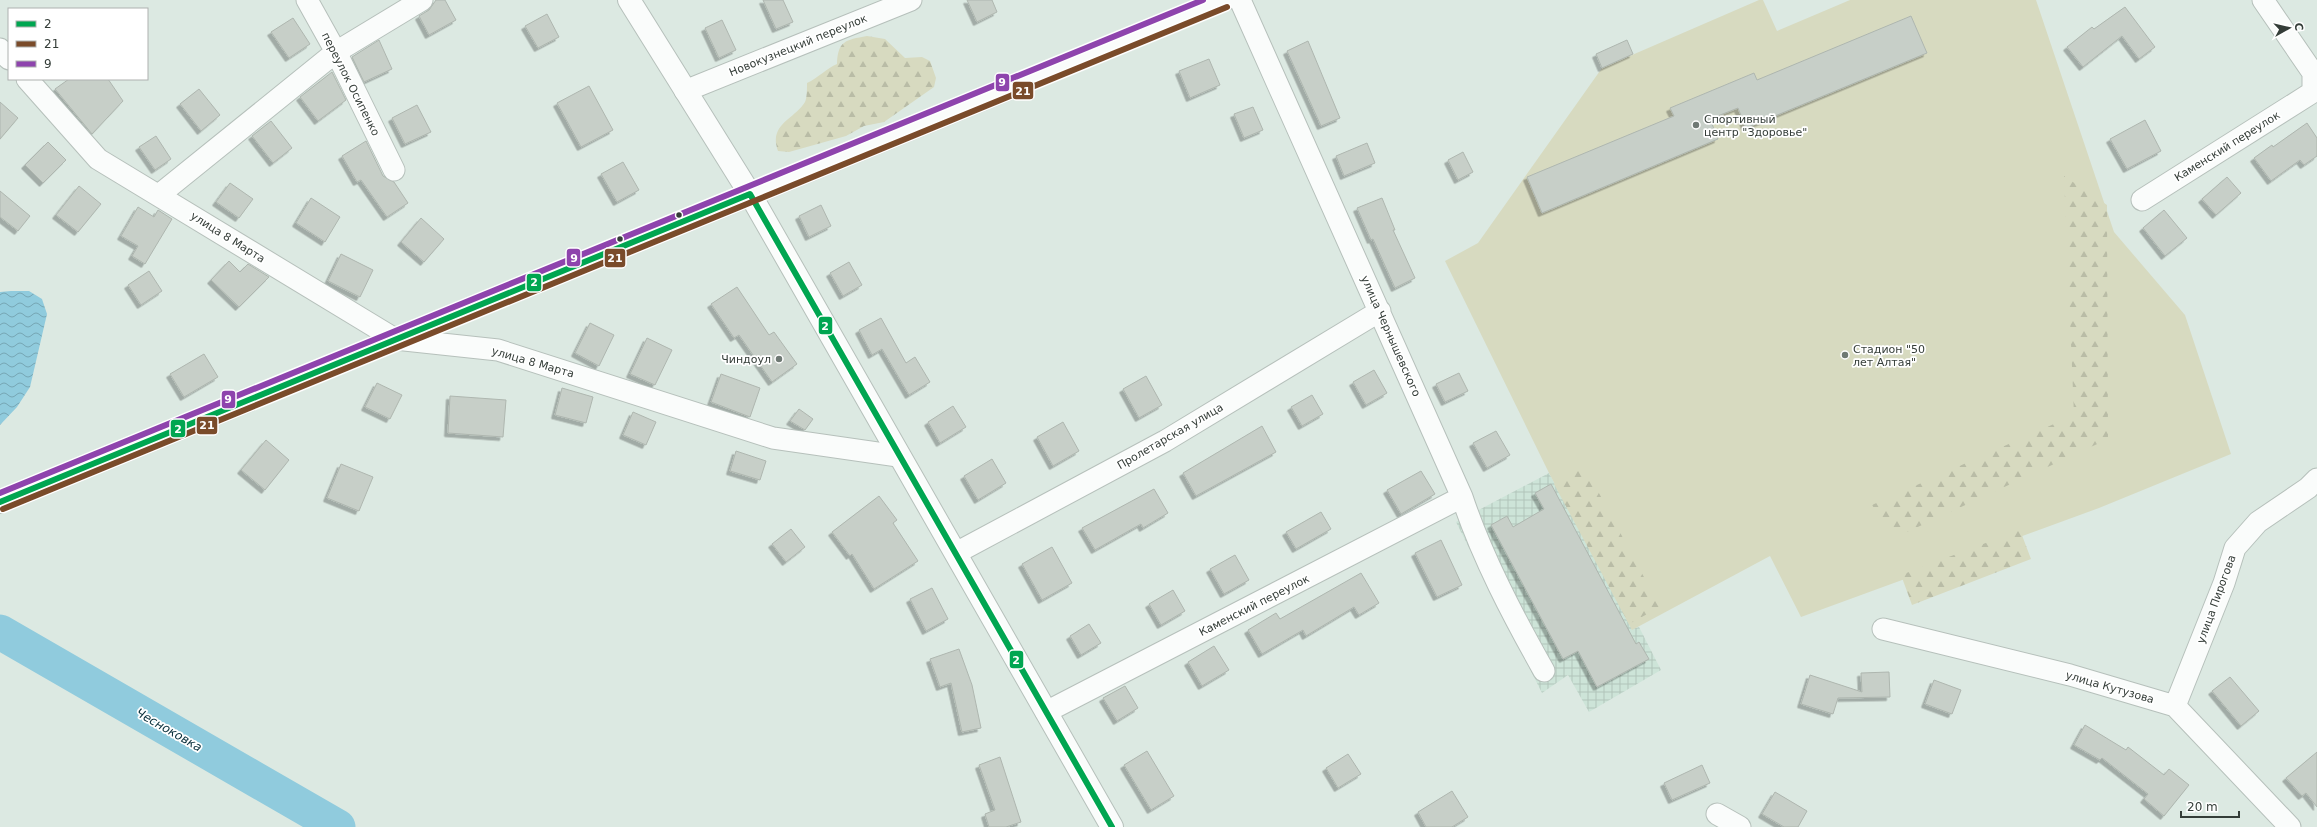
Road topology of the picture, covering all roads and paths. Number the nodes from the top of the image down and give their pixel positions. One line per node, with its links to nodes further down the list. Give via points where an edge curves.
1 (306, 0): 9 (street, переулок Осипенко)
2 (422, 0): 9 (street)
3 (629, 0): 12 (street)
4 (909, 0): 12 (street, Новокузнецкий переулок)
5 (1224, 0): 14 (street)
6 (1240, 0): 17 (street, улица Чернышевского)
7 (2263, 0): 16 (street, Каменский переулок, via 2313,73 2313,92)
8 (0, 49): 10 (street)
9 (336, 52): 13 (street, переулок Осипенко); 15 (street)
10 (8, 58)
11 (28, 80): 15 (street, улица 8 Марта, via 98,159)
12 (685, 90): 14 (street)
13 (394, 170)
14 (750, 194): 18 (street); 19 (street)
15 (159, 195): 18 (street, улица 8 Марта)
16 (2142, 200)
17 (1380, 311): 21 (street, улица Чернышевского); 23 (street, Пролетарская улица, via 1164,441)
18 (395, 339): 19 (street, улица 8 Марта, via 498,350 773,438); 22 (street)
19 (898, 456): 23 (street)
20 (2314, 488): 26 (street, улица Пирогова, via 2258,522 2235,548 2224,583)
21 (1462, 497): 25 (street, улица Чернышевского, via 1471,523 1525,638); 27 (street, Каменский переулок)
22 (0, 502)
23 (956, 553): 27 (street)
24 (1884, 629): 26 (street, улица Кутузова, via 2070,675)
25 (1544, 671)
26 (2175, 706): 31 (street)
27 (1046, 712): 29 (street)
28 (1717, 814): 30 (street)
29 (1112, 827)
30 (1740, 827)
31 (2290, 827)

